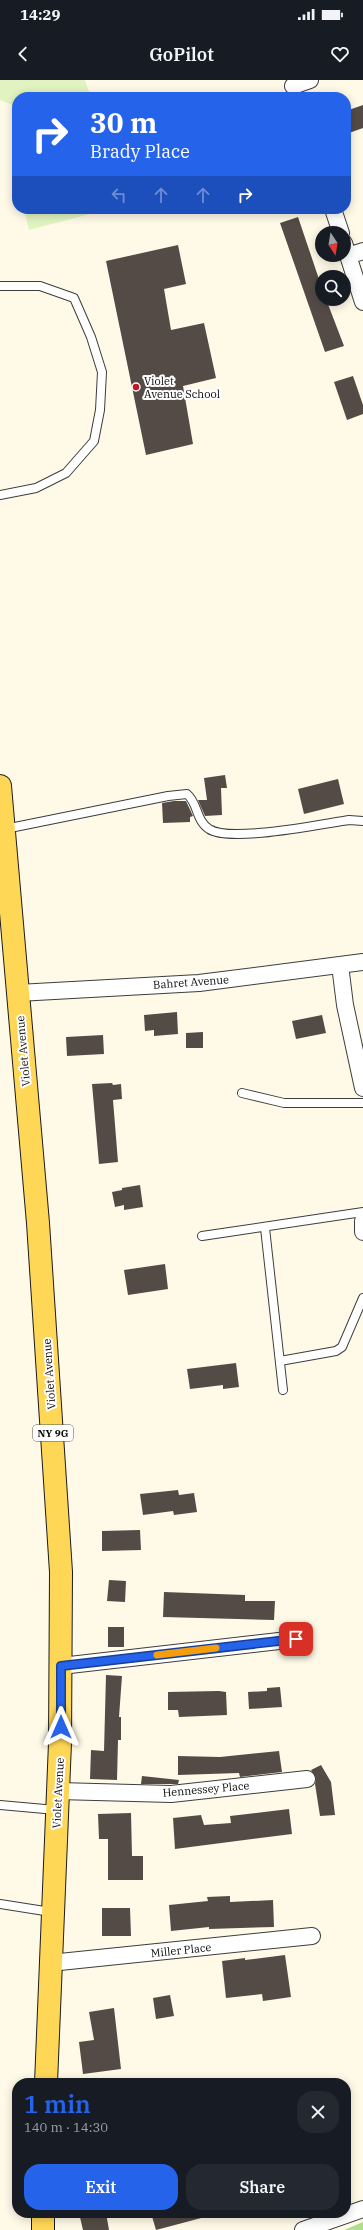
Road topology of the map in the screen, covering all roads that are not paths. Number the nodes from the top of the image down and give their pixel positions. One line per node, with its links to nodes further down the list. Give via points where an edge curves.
1 (310, 80): 2 (street)
2 (293, 88)
3 (335, 214): 4 (street)
4 (339, 226)
5 (352, 250): 7 (street)
6 (0, 286): 8 (lane, via 40,286 74,298 91,337 102,372 100,410 94,441 66,473 36,488)
7 (363, 302)
8 (0, 495)
9 (0, 787): 11 (main road, Violet Avenue / NY 9G)
10 (363, 821): 11 (lane, via 349,820 224,834 209,829 199,818 193,798 187,794)
11 (4, 829): 14 (main road, Violet Avenue / NY 9G, via 9,925)
12 (363, 962): 13 (street, Bahret Avenue)
13 (340, 965): 14 (street, Bahret Avenue, via 199,983); 15 (street, via 345,1005)
14 (18, 993): 27 (main road, Violet Avenue / NY 9G, via 54,1452 61,1572)
15 (363, 1088)
16 (242, 1093): 17 (lane, via 284,1102)
17 (363, 1103)
18 (363, 1212): 20 (lane)
19 (363, 1221): 21 (street)
20 (265, 1228): 22 (lane); 24 (lane)
21 (363, 1232)
22 (202, 1236)
23 (363, 1298): 24 (lane, via 342,1347 336,1351)
24 (280, 1362): 25 (lane)
25 (283, 1390)
26 (296, 1639): 27 (street)
27 (61, 1666): 29 (main road, Violet Avenue / NY 9G)
28 (306, 1779): 29 (street, Hennessey Place, via 171,1794)
29 (58, 1800): 30 (lane); 32 (main road, Violet Avenue / NY 9G)
30 (0, 1805)
31 (0, 1904): 32 (lane)
32 (52, 1912): 34 (main road, Violet Avenue / NY 9G)
33 (312, 1936): 34 (street, Miller Place)
34 (50, 1963): 35 (main road, Violet Avenue / NY 9G)
35 (46, 2078)
36 (363, 2209): 37 (street)
37 (351, 2213)
38 (42, 2218): 40 (main road)
39 (337, 2218): 41 (street)
40 (43, 2230)
41 (303, 2230)

